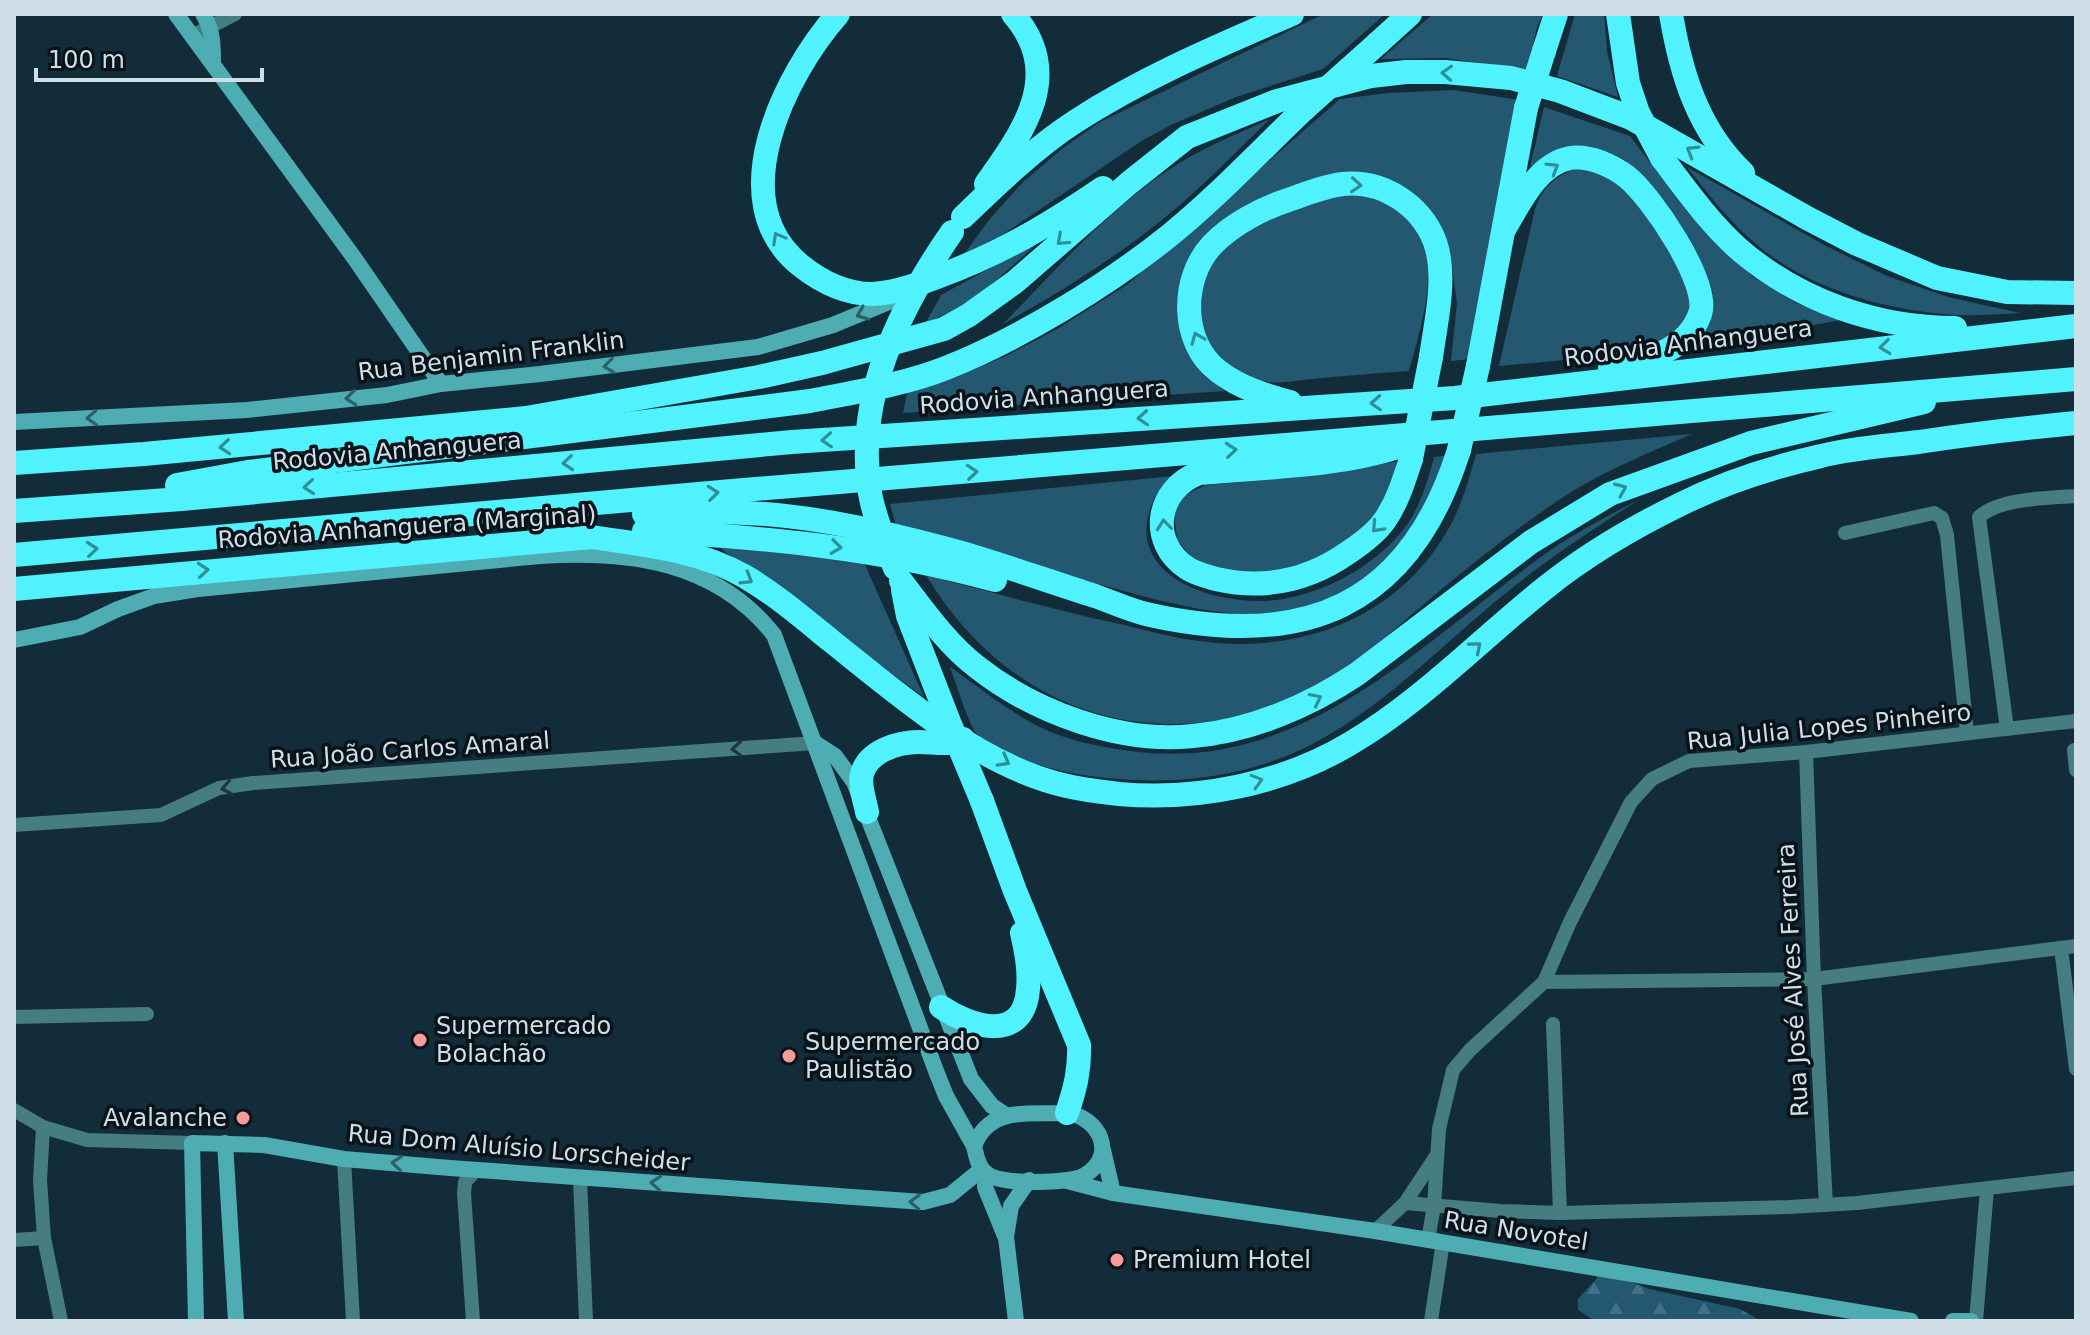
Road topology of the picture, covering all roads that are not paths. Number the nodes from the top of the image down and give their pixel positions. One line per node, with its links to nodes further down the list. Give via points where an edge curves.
1 (176, 14): 11 (street)
2 (235, 14): 10 (street)
3 (838, 14): 17 (highway, one-way to 3, via 892,292 854,293 807,271 773,231 763,189 770,135 813,44)
4 (1013, 14): 15 (highway, via 1026,30 1035,56 1035,104 1010,150)
5 (1292, 14): 15 (highway, via 1142,81 1091,111)
6 (1410, 14): 21 (highway, bridge, via 1170,234 1043,320)
7 (1556, 14): 16 (highway, bridge, via 1526,108)
8 (1618, 14): 20 (highway, bridge, via 1628,83 1662,158 1739,249 1771,275 1831,305 1908,324)
9 (1671, 14): 14 (highway, via 1692,100 1713,138)
10 (206, 20): 11 (street); 12 (street)
11 (192, 36): 12 (street)
12 (213, 64): 24 (street)
13 (1187, 137): 14 (highway, one-way to 13, via 1631,118 1511,78 1445,72 1371,76 1277,101); 17 (highway, via 1017,243); 27 (highway, one-way to 27, via 1015,282 944,329 759,377)
14 (1765, 194): 18 (highway, via 1857,244 1937,278 2007,292)
15 (957, 224): 38 (highway, bridge, via 903,312 871,406 870,492)
16 (1505, 228): 25 (highway, one-way to 25, via 1539,176 1554,165 1571,158 1611,166 1630,179 1677,240 1702,303 1689,333 1673,349); 30 (highway, bridge, via 1478,366)
17 (958, 269): 24 (street, Rua Benjamin Franklin, one-way to 24, via 870,312 758,347)
18 (2076, 293)
19 (2076, 326): 20 (highway, Rodovia Anhanguera)
20 (2045, 328): 25 (highway, Rodovia Anhanguera, one-way to 25)
21 (990, 347): 27 (highway, via 789,387 577,418); 33 (highway, via 945,369 810,401 248,472)
22 (2076, 379): 23 (highway)
23 (2004, 383): 30 (highway); 38 (highway, one-way to 23, via 962,653 1024,698 1099,727 1160,736 1216,733 1328,693 1531,542 1632,484 1751,443)
24 (441, 384): 28 (street, Rua Benjamin Franklin, one-way to 28, via 247,410)
25 (1525, 391): 26 (highway, Rodovia Anhanguera, one-way to 26)
26 (1304, 407): 30 (highway, one-way to 30, bridge, via 1248,389 1215,369 1197,341 1189,312 1192,281 1210,247 1275,204 1353,184 1388,191 1428,228 1440,282 1431,357 1411,459 1384,522 1342,557 1305,577 1271,584 1229,582 1188,569 1162,530 1161,517 1175,485 1199,473 1356,458); 33 (highway, Rodovia Anhanguera, one-way to 33, via 792,442 182,499)
27 (526, 418): 31 (highway, one-way to 31)
28 (14, 422)
29 (2076, 423): 45 (highway, Rodovia Anhanguera (Marginal), one-way to 29, via 1020,770 1081,789 1173,794 1254,783 1349,745 1549,585 1626,532 1716,488 1822,455)
30 (1452, 441): 34 (highway, one-way to 30, via 732,491); 40 (highway, via 1435,513 1411,551 1375,586 1334,608 1295,621 1220,627 1144,613)
31 (14, 463)
32 (2076, 496): 43 (street, via 2026,500 1979,517)
33 (14, 509)
34 (496, 514): 37 (highway, one-way to 34); 40 (highway, via 747,513 798,518 962,553)
35 (1845, 533): 44 (street, via 1934,513 1942,518)
36 (592, 537): 39 (highway, Rodovia Anhanguera (Marginal), one-way to 36); 40 (highway, one-way to 40, via 618,531 763,538 937,564 1048,594); 45 (highway, Rodovia Anhanguera (Marginal), one-way to 45, via 673,549 744,576)
37 (14, 555)
38 (901, 581): 52 (highway, bridge, via 908,616)
39 (14, 589)
40 (1095, 597)
41 (14, 640): 46 (street, via 80,627 154,596 198,589 540,556 640,557 730,592 750,607 774,635)
42 (2076, 721): 43 (street, Rua Julia Lopes Pinheiro)
43 (2007, 729): 44 (street, Rua Julia Lopes Pinheiro)
44 (1967, 733): 48 (street, Rua Julia Lopes Pinheiro)
45 (963, 739): 50 (highway, via 900,744 872,758 862,775)
46 (815, 743): 50 (street, via 844,765); 51 (street, Rua João Carlos Amaral, one-way to 51, via 253,783 219,788 161,815); 67 (street, via 936,1071)
47 (2074, 750): 49 (street)
48 (1806, 752): 54 (street, Rua José Alves Ferreira); 55 (street, Rua Julia Lopes Pinheiro, via 1689,761 1652,779 1631,802)
49 (2076, 770)
50 (867, 812): 56 (street)
51 (14, 825)
52 (1015, 891): 56 (highway, via 1028,963 1028,992 1016,1018 985,1027); 62 (highway, via 1079,1045 1080,1067)
53 (2068, 947): 54 (street); 60 (street)
54 (1814, 979): 55 (street); 82 (street, Rua José Alves Ferreira)
55 (1544, 982): 69 (street, Rua Julia Lopes Pinheiro, via 1453,1070)
56 (941, 1007): 63 (street, via 971,1079)
57 (147, 1014): 58 (street)
58 (14, 1017)
59 (1553, 1024): 84 (street)
60 (2076, 1069)
61 (14, 1110): 64 (street, Rua Dom Aluísio Lorscheider)
62 (1067, 1113): 63 (street); 68 (street, via 1090,1122)
63 (1007, 1116): 67 (street, via 987,1124)
64 (43, 1127): 65 (street, Rua Dom Aluísio Lorscheider, via 87,1140); 87 (street)
65 (192, 1143): 66 (street, Rua Dom Aluísio Lorscheider); 91 (street)
66 (225, 1143): 70 (street, Rua Dom Aluísio Lorscheider); 92 (street)
67 (974, 1146): 73 (street)
68 (1103, 1150): 77 (street, via 1084,1176); 80 (street)
69 (1436, 1156): 81 (street, Rua Julia Lopes Pinheiro); 83 (street, Rua Julia Lopes Pinheiro)
70 (344, 1159): 71 (street, Rua Dom Aluísio Lorscheider, one-way to 70); 93 (street)
71 (450, 1168): 72 (street, Rua Dom Aluísio Lorscheider); 79 (street)
72 (476, 1170): 74 (street, Rua Dom Aluísio Lorscheider); 79 (street, via 465,1182)
73 (984, 1171): 74 (street, Rua Dom Aluísio Lorscheider, one-way to 74, via 950,1195 923,1202); 76 (street, Rua Novotel, via 1009,1182); 86 (street, via 985,1187)
74 (580, 1178): 95 (street)
75 (2076, 1178): 78 (street)
76 (1029, 1180): 77 (street, Rua Novotel); 86 (street, via 1011,1206)
77 (1067, 1181): 80 (street, Rua Novotel)
78 (1987, 1189): 82 (street); 100 (street)
79 (464, 1193): 94 (street)
80 (1113, 1193): 85 (street, Rua Novotel)
81 (1405, 1203): 83 (street); 85 (street, Rua Julia Lopes Pinheiro)
82 (1826, 1205): 84 (street)
83 (1434, 1206): 84 (street); 89 (street, Rua Julia Lopes Pinheiro)
84 (1560, 1213)
85 (1375, 1231): 89 (street, Rua Novotel)
86 (1006, 1237): 96 (street)
87 (44, 1238): 88 (street); 90 (street)
88 (14, 1240)
89 (1435, 1241): 97 (street, Rua Julia Lopes Pinheiro); 98 (street, Rua Novotel)
90 (61, 1321)
91 (196, 1321)
92 (236, 1321)
93 (353, 1321)
94 (473, 1321)
95 (586, 1321)
96 (1016, 1321)
97 (1431, 1321)
98 (1911, 1321)
99 (1953, 1321): 100 (street)
100 (1973, 1321)

